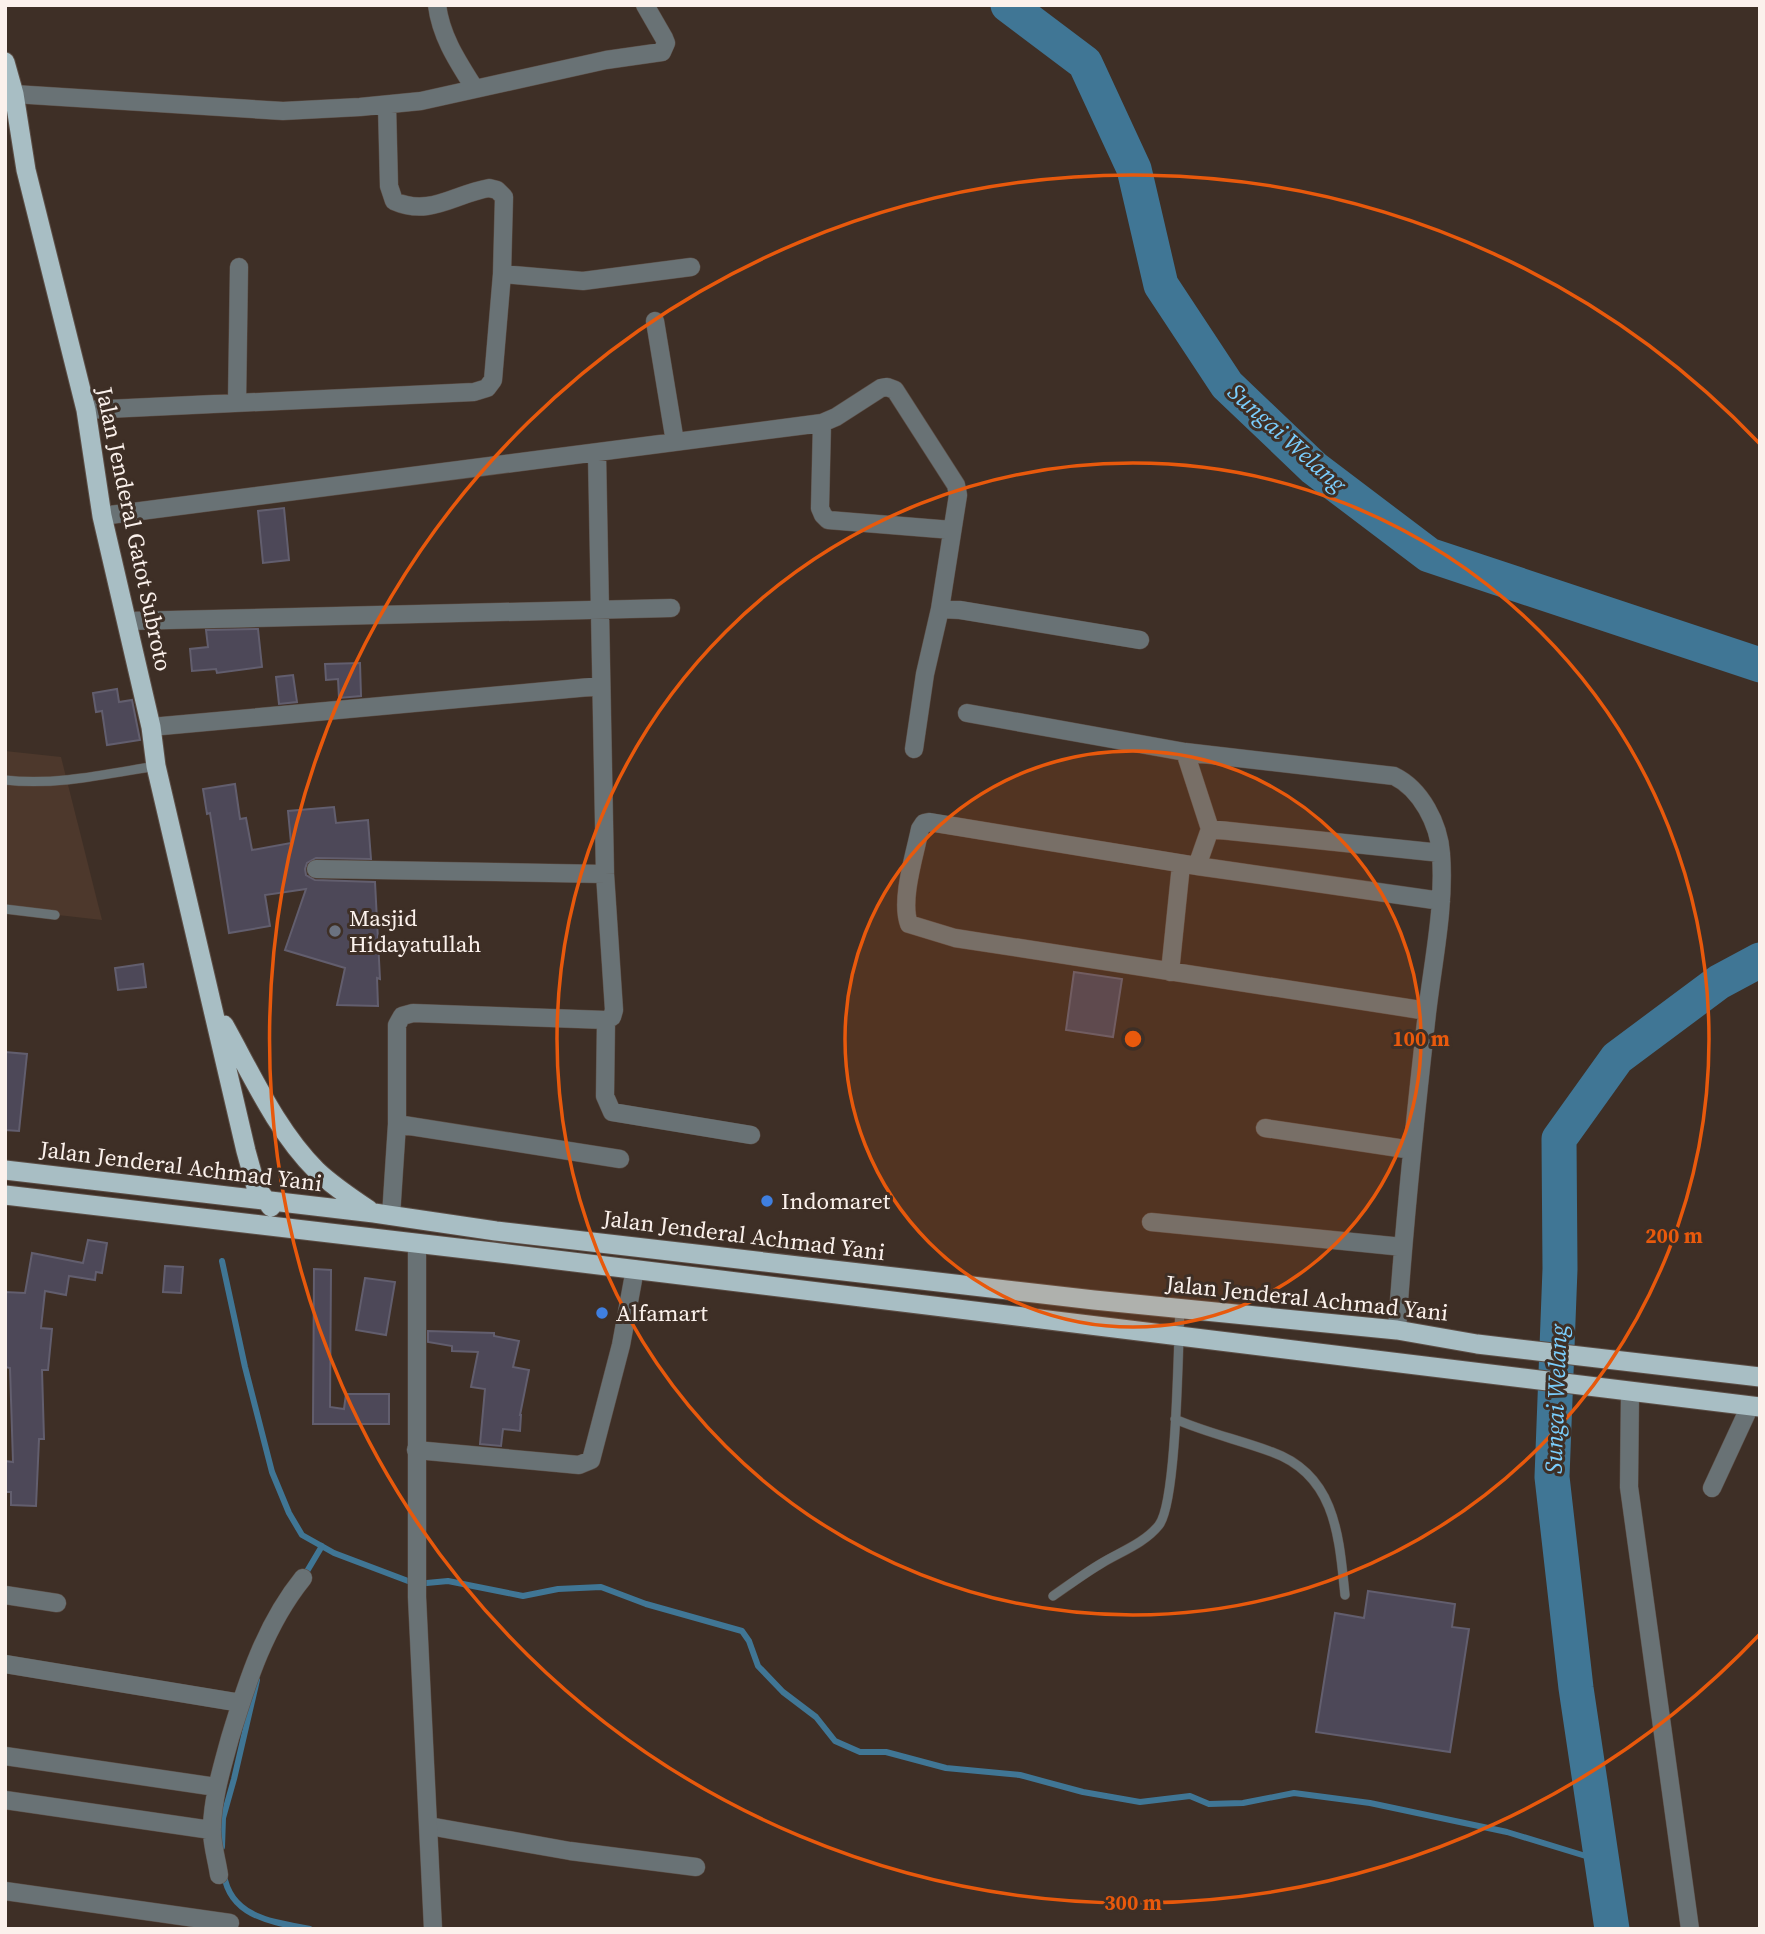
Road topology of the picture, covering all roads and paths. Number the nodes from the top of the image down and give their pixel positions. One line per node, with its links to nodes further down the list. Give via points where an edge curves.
1 (437, 5): 4 (street, via 450,50)
2 (645, 5): 4 (street, via 666,43 662,51)
3 (5, 62): 5 (highway, Jalan Jenderal Gatot Subroto)
4 (475, 89): 6 (street)
5 (14, 94): 6 (street, via 283,111); 12 (highway, Jalan Jenderal Gatot Subroto, via 26,170)
6 (387, 105): 9 (street, via 389,186 394,201 428,208 479,190 497,190 505,204)
7 (239, 267): 11 (street)
8 (691, 267): 9 (street, via 583,281)
9 (502, 274): 11 (street, via 493,380 487,388)
10 (655, 321): 14 (street)
11 (237, 403): 12 (street)
12 (86, 410): 16 (highway, Jalan Jenderal Gatot Subroto)
13 (822, 424): 14 (street); 17 (street, via 820,508 828,520); 17 (street, via 881,388 892,387 957,485)
14 (675, 442): 15 (street)
15 (597, 454): 16 (street); 20 (street)
16 (102, 516): 21 (highway, Jalan Jenderal Gatot Subroto)
17 (952, 530): 19 (street)
18 (671, 608): 20 (street)
19 (940, 609): 22 (street); 26 (street)
20 (600, 611): 21 (street); 23 (street)
21 (127, 621): 25 (highway, Jalan Jenderal Gatot Subroto)
22 (1140, 640)
23 (601, 686): 25 (street); 34 (street)
24 (967, 713): 27 (street)
25 (151, 727): 28 (highway, Jalan Jenderal Gatot Subroto)
26 (914, 749)
27 (1185, 752): 30 (street); 31 (street, via 1394,776 1422,800)
28 (156, 766): 29 (lane, via 70,779); 39 (highway, Jalan Jenderal Gatot Subroto)
29 (5, 780)
30 (1210, 829): 31 (street); 32 (street)
31 (1441, 853): 35 (street)
32 (1189, 866): 35 (street); 38 (street); 38 (street, via 929,822 920,829 907,897 906,915 912,926 955,938)
33 (316, 869): 34 (street)
34 (605, 874): 41 (street, via 614,1010)
35 (1441, 901): 40 (street)
36 (5, 909): 37 (lane)
37 (55, 915)
38 (1170, 972): 40 (street)
39 (213, 1006): 49 (highway, Jalan Jenderal Gatot Subroto, via 246,1152); 50 (highway, Jalan Jenderal Gatot Subroto, via 280,1125 317,1171)
40 (1427, 1011): 45 (street)
41 (606, 1020): 42 (street, via 402,1016 397,1025); 44 (street, via 604,1096 612,1112)
42 (397, 1124): 46 (street); 50 (street)
43 (1265, 1128): 45 (street)
44 (751, 1135)
45 (1412, 1150): 54 (street)
46 (621, 1159)
47 (5, 1170): 49 (highway, Jalan Jenderal Achmad Yani)
48 (5, 1195): 52 (highway, Jalan Jenderal Achmad Yani)
49 (265, 1202): 50 (highway, Jalan Jenderal Achmad Yani); 52 (highway)
50 (382, 1215): 56 (highway, Jalan Jenderal Achmad Yani)
51 (1151, 1222): 54 (street)
52 (310, 1231): 53 (highway, Jalan Jenderal Achmad Yani)
53 (417, 1244): 55 (highway, Jalan Jenderal Achmad Yani); 63 (street)
54 (1403, 1247): 57 (street)
55 (635, 1269): 58 (highway, Jalan Jenderal Achmad Yani); 63 (street, via 591,1460 579,1465)
56 (1180, 1308): 57 (highway, Jalan Jenderal Achmad Yani); 58 (lane)
57 (1397, 1330): 59 (highway, Jalan Jenderal Achmad Yani, via 1477,1344)
58 (1178, 1335): 60 (highway, Jalan Jenderal Achmad Yani); 62 (lane)
59 (1760, 1377)
60 (1628, 1392): 61 (highway, Jalan Jenderal Achmad Yani); 82 (street, via 1629,1487)
61 (1755, 1406): 64 (street)
62 (1175, 1419): 67 (lane, via 1274,1452 1311,1477 1338,1534); 68 (lane, via 1168,1497 1161,1522 1138,1543)
63 (416, 1450): 75 (street, via 417,1597)
64 (1712, 1488)
65 (303, 1578): 71 (street, via 273,1621)
66 (5, 1595): 69 (street)
67 (1345, 1595)
68 (1053, 1596)
69 (57, 1603)
70 (5, 1664): 71 (street)
71 (241, 1703): 73 (street)
72 (5, 1756): 73 (street)
73 (216, 1787): 76 (street)
74 (5, 1800): 76 (street)
75 (429, 1826): 77 (street); 81 (street)
76 (211, 1830): 78 (street)
77 (696, 1867)
78 (219, 1875)
79 (5, 1891): 80 (street)
80 (230, 1923)
81 (433, 1929)
82 (1690, 1929)

